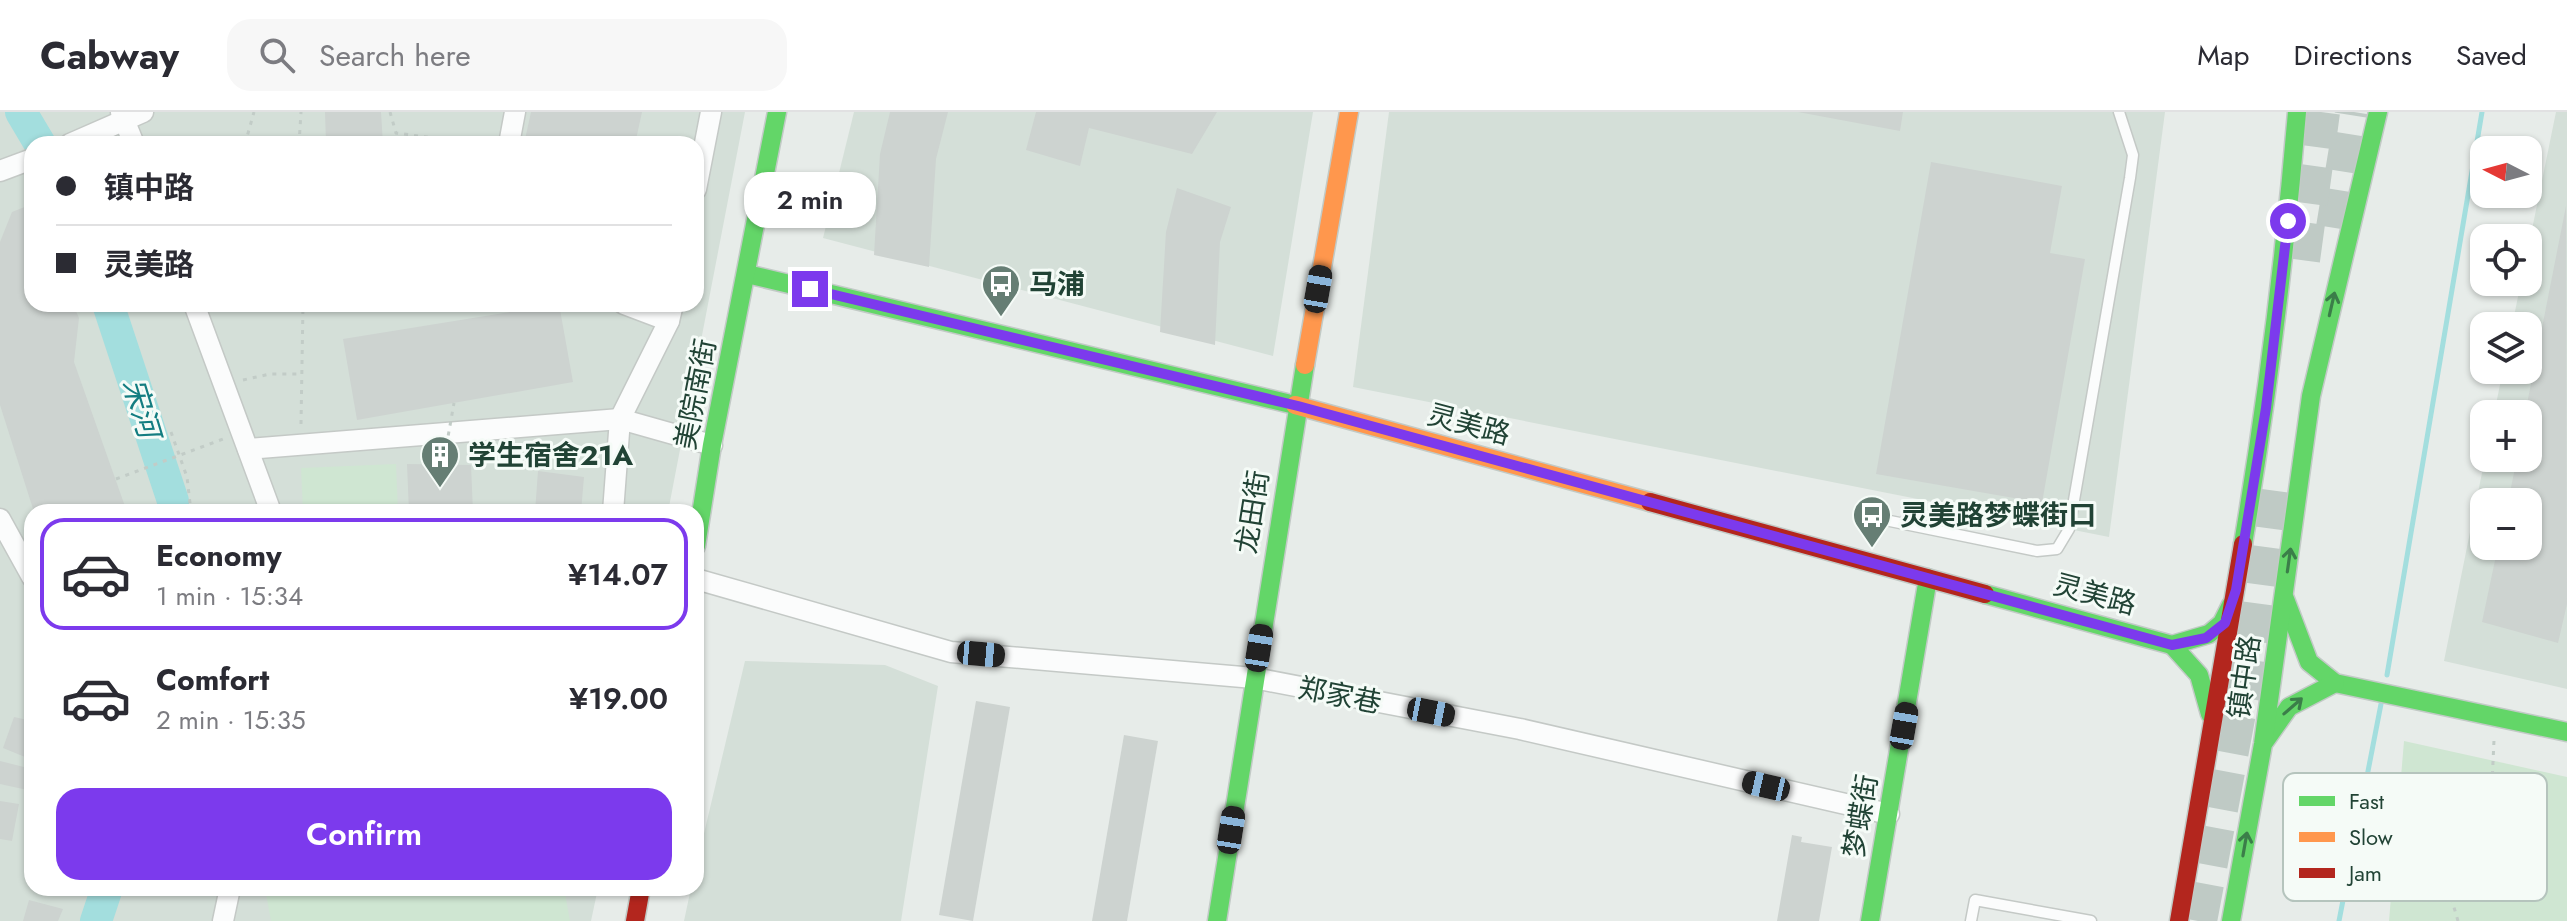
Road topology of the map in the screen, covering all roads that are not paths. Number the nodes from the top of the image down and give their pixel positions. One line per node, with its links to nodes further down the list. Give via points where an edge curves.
1 (515, 112): 11 (street)
2 (711, 112): 12 (street)
3 (777, 112): 15 (main road, 美院南街)
4 (1349, 112): 18 (main road, 龙田街)
5 (2119, 112): 26 (lane, via 2133,155 2069,529 2057,549 2037,551)
6 (2297, 112): 30 (main road, 镇中路, via 2266,408)
7 (2378, 112): 31 (main road, 镇中路, one-way to 7, via 2311,396)
8 (130, 114): 9 (street); 10 (street)
9 (86, 136)
10 (133, 136)
11 (510, 136)
12 (704, 148)
13 (24, 162): 14 (street)
14 (0, 171)
15 (747, 274): 18 (main road, 灵美路); 21 (main road, 美院南街)
16 (197, 312): 20 (street)
17 (671, 313): 19 (street)
18 (1298, 406): 28 (main road, 灵美路); 33 (main road, 龙田街)
19 (620, 419): 20 (street, via 301,444); 21 (street); 23 (street)
20 (245, 441): 22 (street)
21 (712, 445): 24 (main road, 美院南街)
22 (268, 504)
23 (614, 504)
24 (703, 504)
25 (0, 519): 27 (street)
26 (1890, 521)
27 (24, 562)
28 (1928, 578): 32 (main road, 灵美路); 38 (main road, 梦蝶街)
29 (704, 581): 33 (street, 郑家巷, via 951,652)
30 (2236, 590): 32 (main road, via 2225,623 2206,638); 35 (main road, 镇中路)
31 (2284, 596): 34 (main road, via 2309,662); 37 (main road, 镇中路)
32 (2172, 645): 35 (main road, via 2207,686)
33 (1254, 678): 38 (street, 郑家巷, via 1520,729); 43 (main road, 龙田街)
34 (2335, 683): 36 (main road); 37 (main road, one-way to 34, via 2289,707)
35 (2211, 724): 47 (main road, 镇中路)
36 (2567, 732)
37 (2263, 744): 48 (main road, 镇中路, one-way to 37)
38 (1889, 814): 44 (main road, 梦蝶街)
39 (228, 896): 41 (street)
40 (640, 896): 42 (main road)
41 (223, 921)
42 (635, 921)
43 (1217, 921)
44 (1870, 921)
45 (1971, 921): 46 (lane, via 1975,900)
46 (2091, 921)
47 (2179, 921)
48 (2231, 921)

